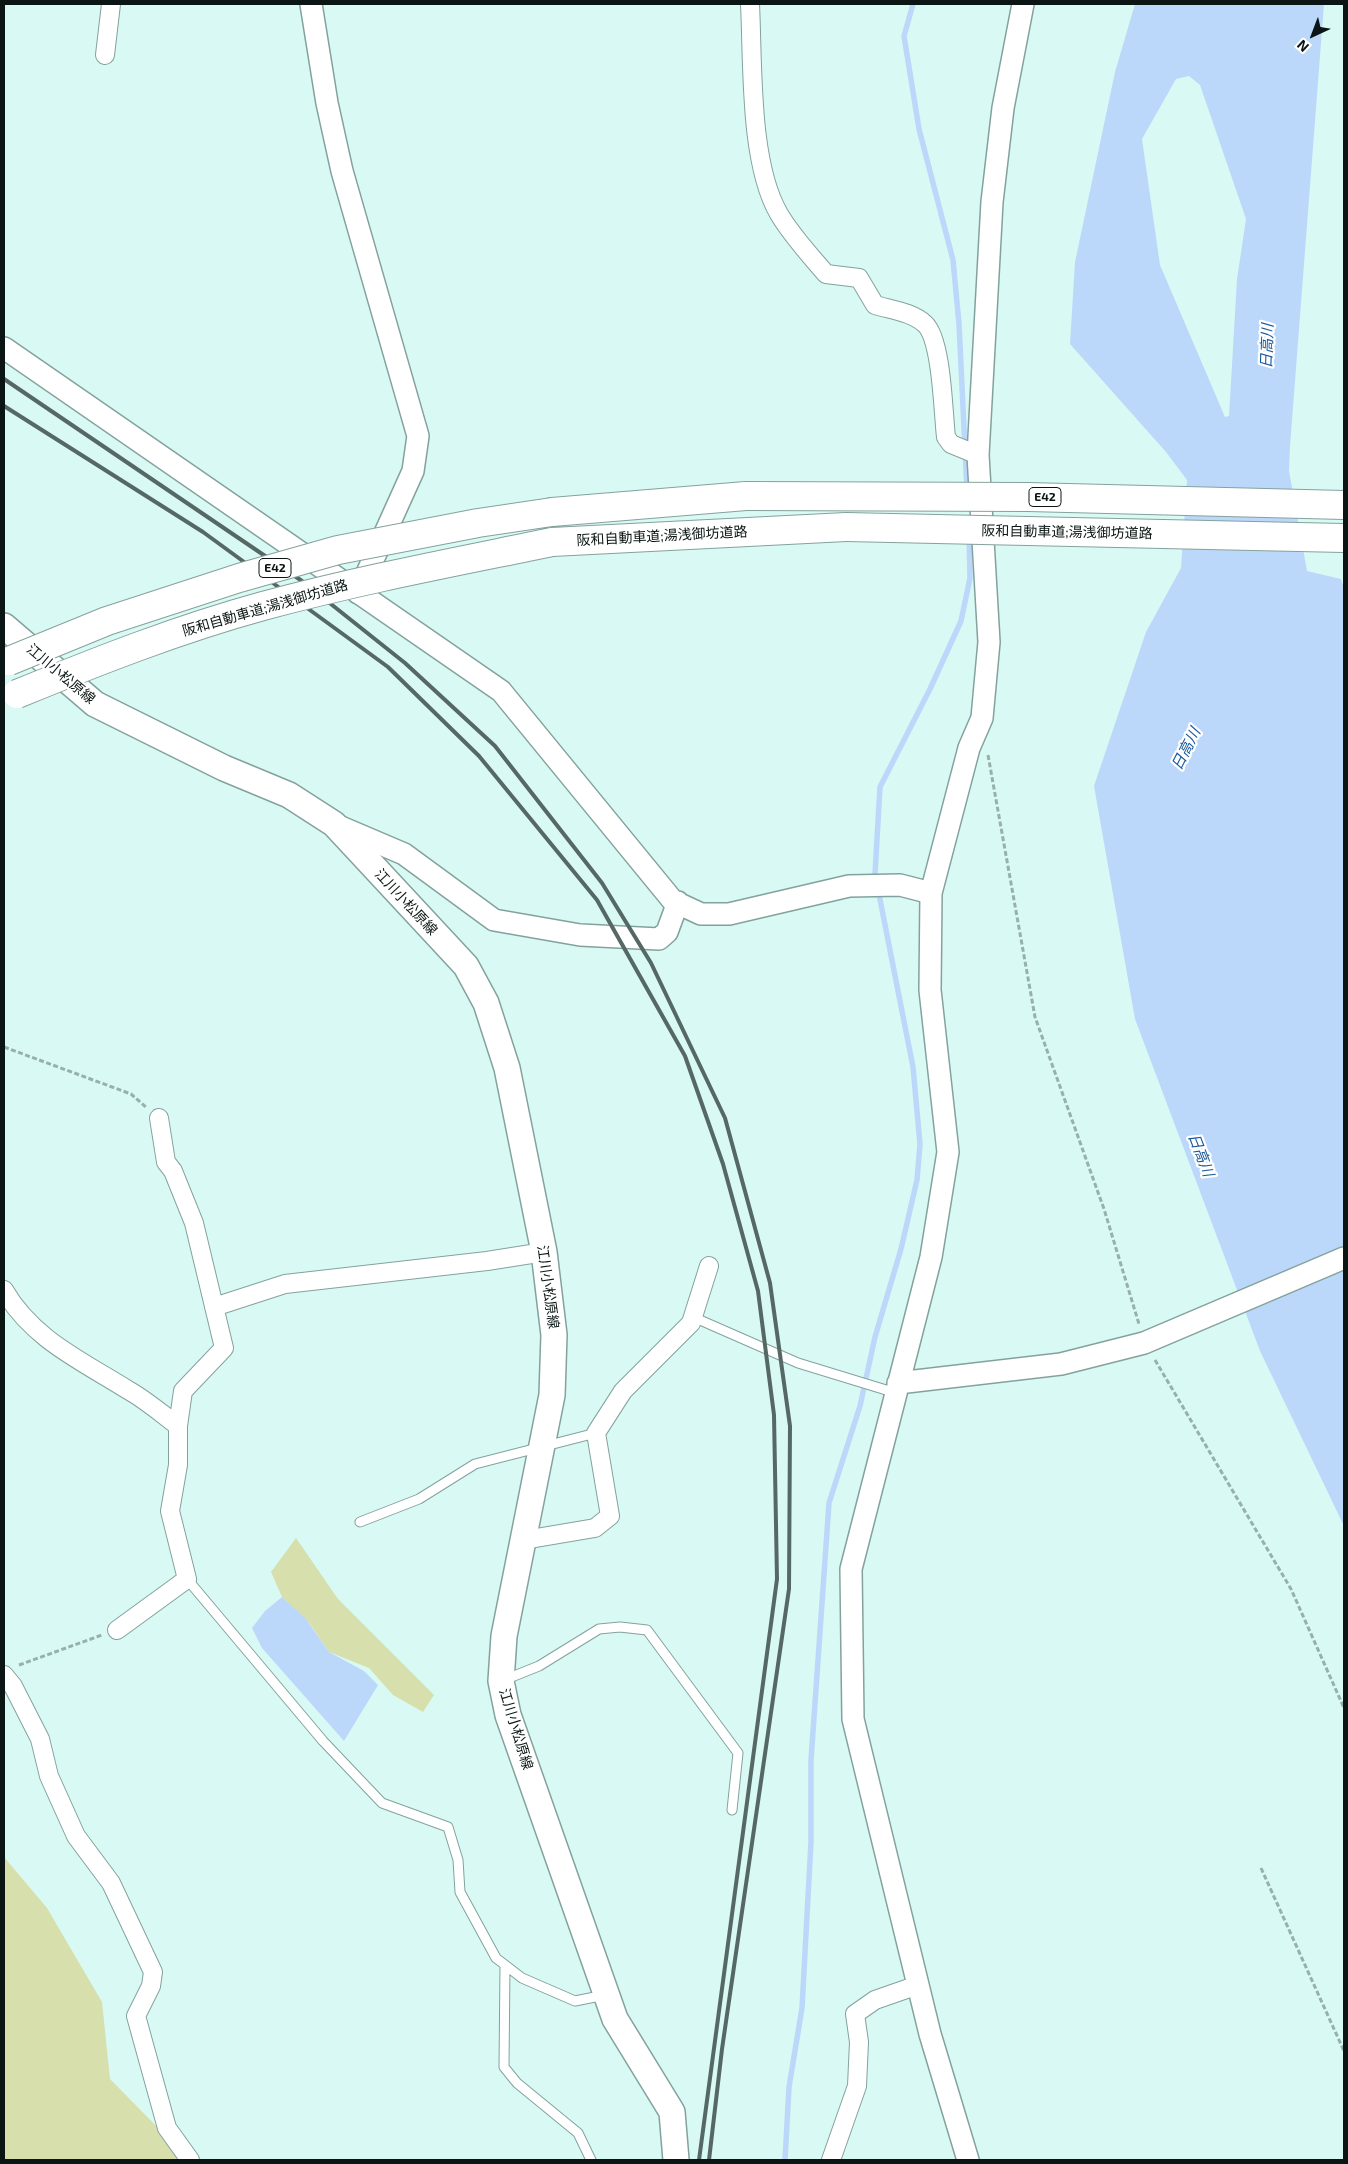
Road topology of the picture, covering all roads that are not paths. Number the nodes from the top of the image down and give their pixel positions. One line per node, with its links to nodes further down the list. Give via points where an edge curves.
1 (111, 4): 5 (street)
2 (311, 4): 10 (street, via 342,171 418,436 413,471)
3 (750, 4): 7 (street, via 755,124 764,174 778,212 826,274 859,278 875,305 910,314 926,325 938,350 946,437 951,444)
4 (1023, 4): 7 (street, via 1003,108 992,202)
5 (105, 55)
6 (4, 348): 10 (street)
7 (978, 455): 15 (street, via 989,642 982,718 969,748)
8 (1344, 505): 12 (highway, E42, bridge, via 1028,497 746,496 552,512 338,550 107,621)
9 (1344, 538): 13 (highway, 阪和自動車道;湯浅御坊道路 / E42, bridge, via 846,527 552,542 400,572 262,606 108,657)
10 (358, 593): 16 (street, via 502,691 673,901)
11 (4, 626): 14 (main road, 江川小松原線, via 95,704 224,768 289,795)
12 (6, 662)
13 (10, 698)
14 (334, 824): 16 (street, via 404,854 494,920 580,936 659,939 667,932); 18 (main road, 江川小松原線, via 466,966 486,1003 507,1068)
15 (931, 893): 16 (street, via 900,885 849,886 728,914 701,914); 24 (street, via 930,990 948,1152 931,1258)
16 (678, 902)
17 (159, 1118): 22 (street, via 166,1162 173,1171 194,1223)
18 (544, 1252): 22 (street, via 285,1284); 27 (main road, 江川小松原線, via 554,1334 552,1395)
19 (1344, 1258): 24 (street, via 1144,1343 1061,1364)
20 (709, 1266): 23 (street)
21 (4, 1290): 25 (street, via 12,1304 42,1337 131,1391)
22 (214, 1307): 25 (street, via 224,1348 183,1391)
23 (693, 1317): 24 (lane, via 798,1363); 26 (street, via 691,1323 622,1391)
24 (897, 1388): 36 (street, via 851,1569 853,1719)
25 (178, 1426): 30 (street, via 178,1464 170,1512)
26 (596, 1434): 27 (lane); 29 (street, via 610,1516 595,1528)
27 (542, 1447): 28 (lane, via 475,1464 419,1499); 29 (main road, 江川小松原線)
28 (360, 1522)
29 (524, 1540): 33 (main road, 江川小松原線, via 504,1636)
30 (187, 1579): 31 (street); 35 (lane, via 323,1741 382,1803 448,1827 458,1860 460,1892 496,1958)
31 (118, 1630)
32 (7, 1671): 38 (street, via 40,1740 49,1776 76,1836 111,1883 153,1972 151,1986 136,2016 167,2128)
33 (501, 1681): 34 (lane, via 539,1666 599,1629 647,1630 738,1753); 37 (main road, 江川小松原線, via 508,1715)
34 (732, 1810)
35 (505, 1965): 37 (lane, via 522,1978 575,2001); 39 (lane, via 504,2067 517,2084 578,2133)
36 (918, 1985): 41 (street, via 875,2000 855,2014 859,2042 857,2086); 42 (street)
37 (608, 1995): 40 (main road, 江川小松原線, via 615,2019 672,2112)
38 (190, 2160)
39 (591, 2160)
40 (676, 2160)
41 (831, 2160)
42 (968, 2160)

